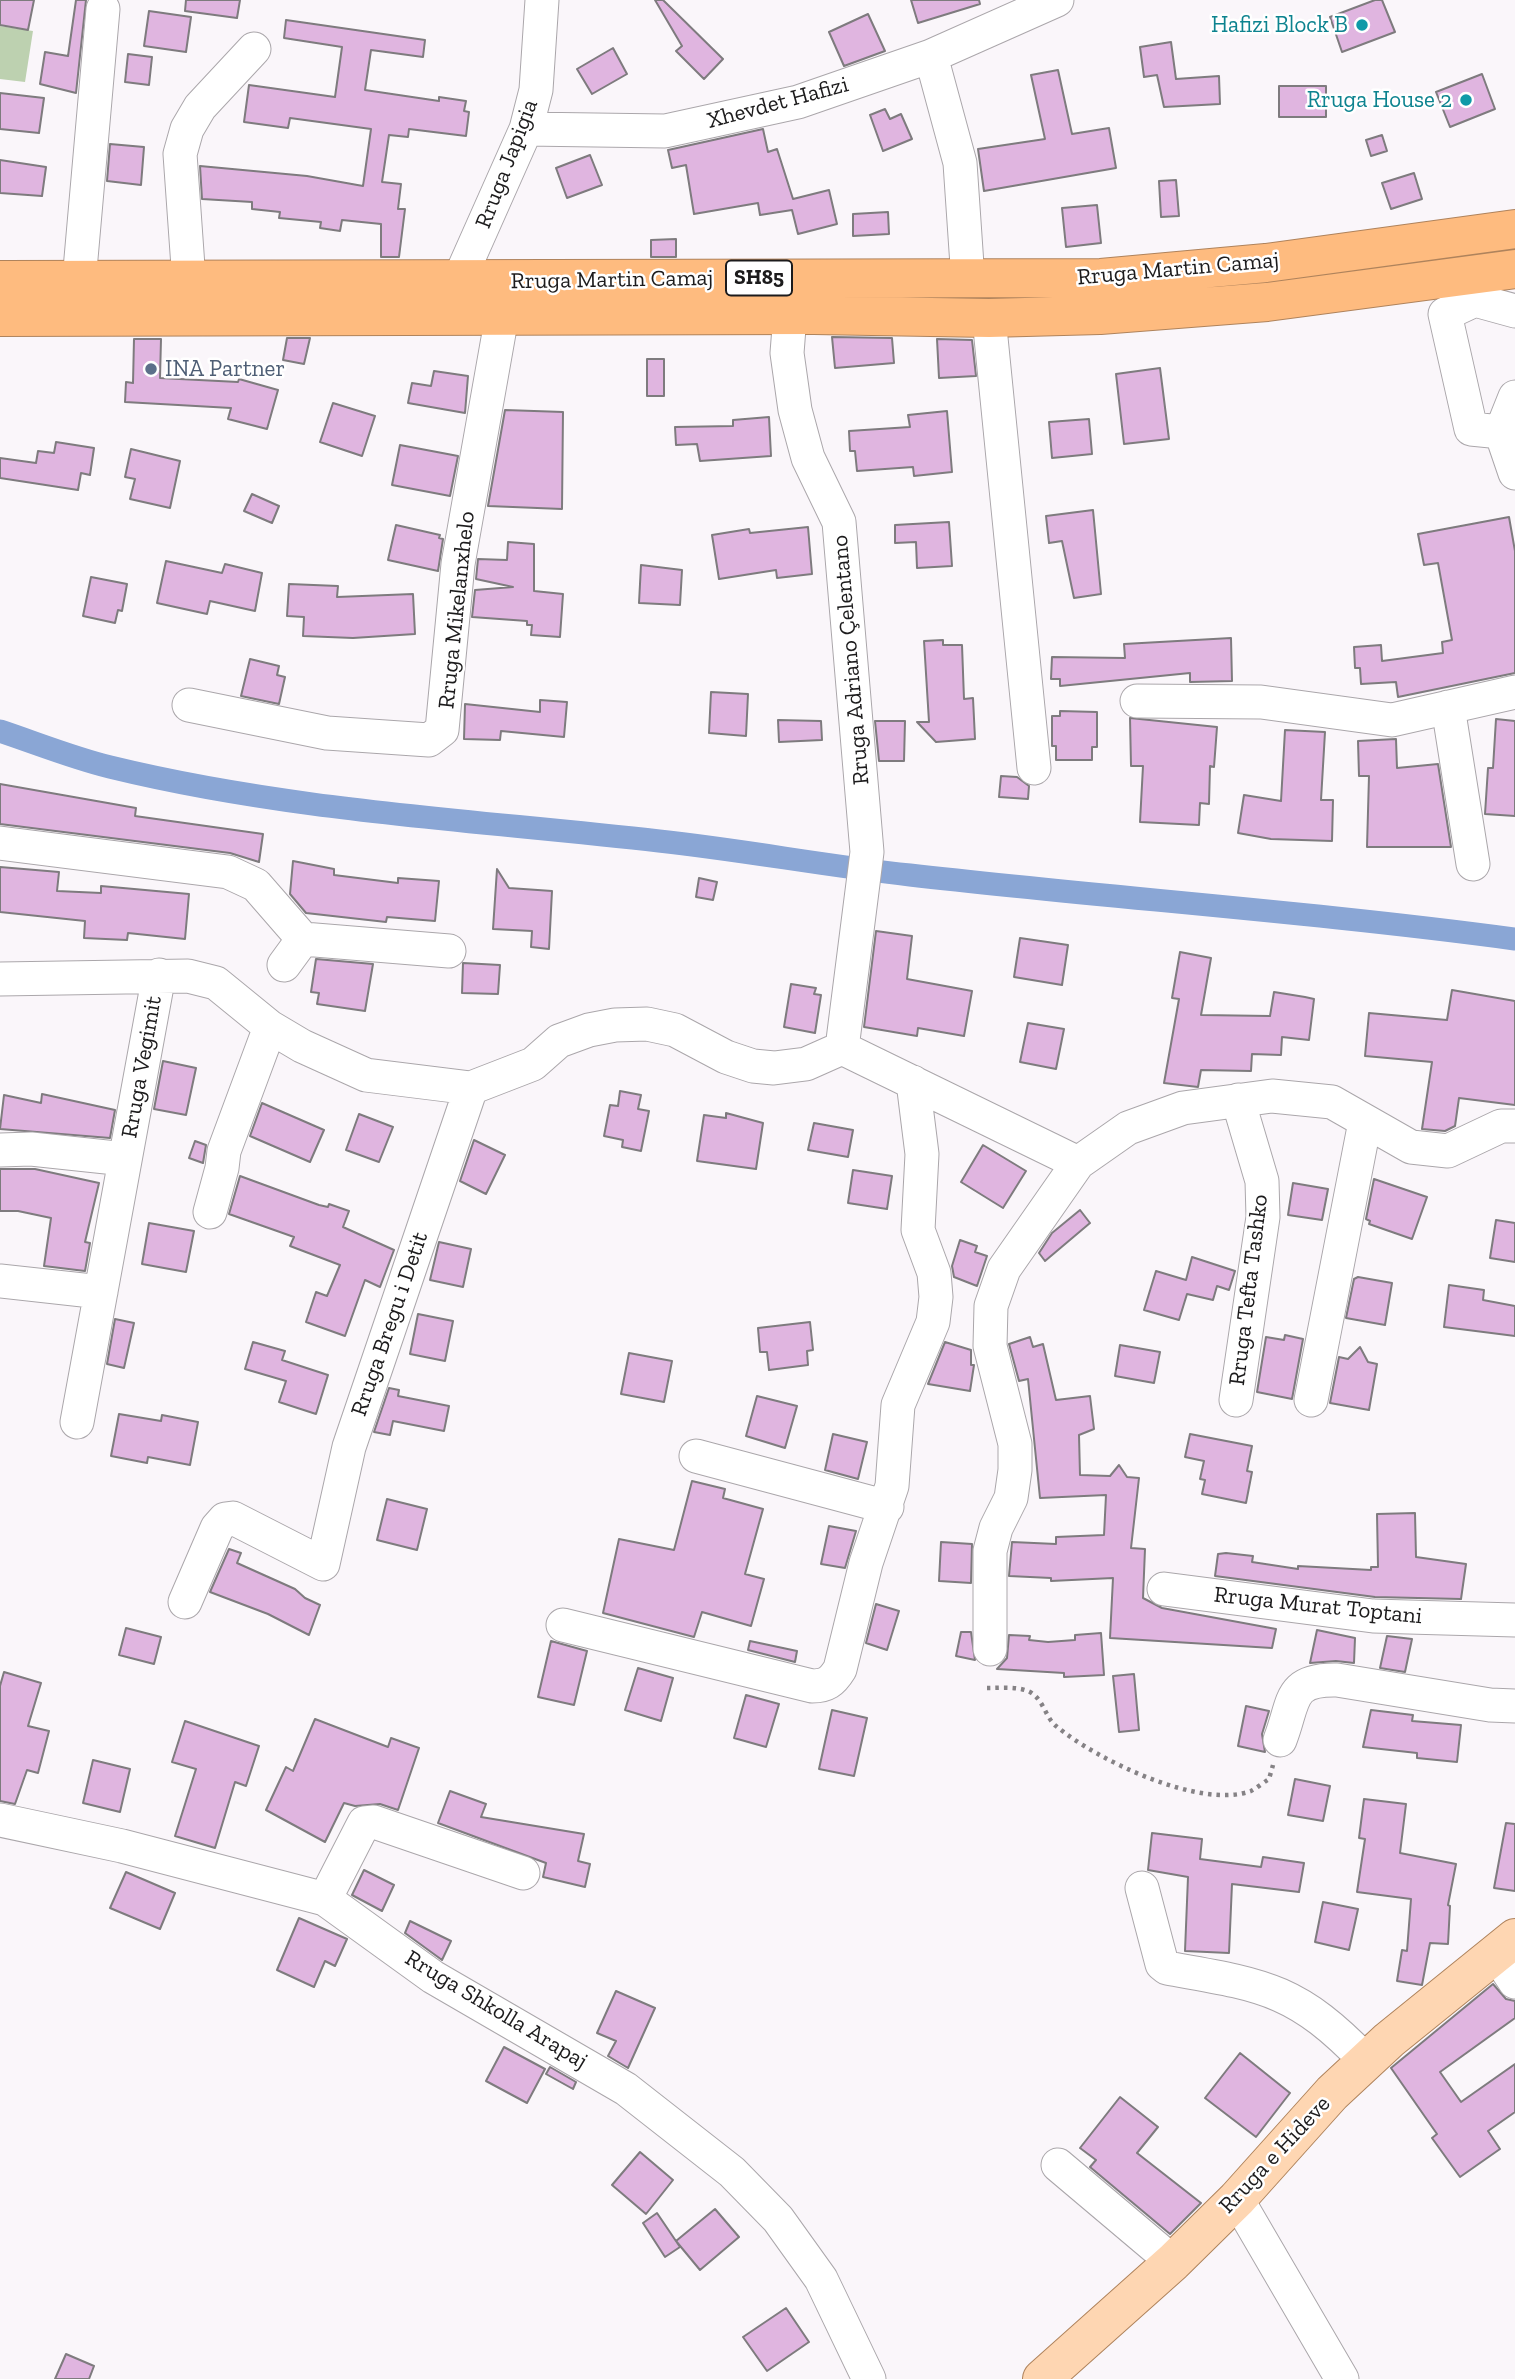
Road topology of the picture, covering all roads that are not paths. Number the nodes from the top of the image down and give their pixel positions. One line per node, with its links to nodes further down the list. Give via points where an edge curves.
1 (542, 0): 6 (street, Rruga Japigia, via 536,90)
2 (1057, 0): 5 (street, Xhevdet Hafizi)
3 (103, 9): 11 (street)
4 (254, 49): 12 (street, via 200,107 187,129 180,154)
5 (931, 56): 6 (street, Xhevdet Hafizi, via 797,102 665,131); 10 (street, via 960,163)
6 (526, 128): 13 (street, Rruga Japigia)
7 (1515, 229): 10 (highway, Rruga Martin Camaj / SH85, via 1179,271 1101,278)
8 (1515, 269): 14 (highway, Rruga Martin Camaj / SH85)
9 (0, 280): 11 (highway, Rruga Martin Camaj / SH85)
10 (968, 280): 13 (highway, Rruga Martin Camaj / SH85)
11 (79, 281): 12 (highway, Rruga Martin Camaj / SH85)
12 (189, 281): 13 (highway, Rruga Martin Camaj / SH85)
13 (458, 282)
14 (1474, 288): 15 (street); 19 (highway, Rruga Martin Camaj / SH85); 21 (street, via 1446,314 1471,429)
15 (1515, 311)
16 (790, 315): 17 (highway, Rruga Martin Camaj / SH85); 19 (highway, Rruga Martin Camaj / SH85); 34 (street, Rruga Adriano Çelentano, via 787,353 795,410 808,458 839,522 867,852)
17 (502, 316): 18 (highway, Rruga Martin Camaj / SH85); 25 (street, Rruga Mikelanxhelo, via 458,564 442,730 429,740 327,733)
18 (0, 317)
19 (989, 318): 27 (street)
20 (1515, 397): 21 (street)
21 (1501, 432): 22 (street)
22 (1515, 473)
23 (1515, 692): 26 (street)
24 (1137, 701): 26 (street, via 1261,702 1392,720)
25 (189, 705)
26 (1448, 707): 29 (street)
27 (1034, 768)
28 (0, 843): 30 (street, via 229,872 256,885 294,952)
29 (1473, 864)
30 (449, 951)
31 (159, 975): 32 (street); 33 (street, via 216,983); 41 (street, Rruga Vegimit)
32 (0, 979)
33 (270, 1027): 36 (street, via 366,1075); 43 (street, via 224,1151)
34 (842, 1048): 35 (street); 36 (street, via 806,1064 753,1066 675,1030 647,1024 614,1025 559,1041 533,1064)
35 (913, 1082): 42 (street); 50 (street, via 922,1154 918,1230 934,1273 936,1297 933,1322 898,1405)
36 (471, 1088): 52 (street, Rruga Bregu i Detit, via 349,1447 323,1564 233,1518 225,1519)
37 (1238, 1100): 38 (street, via 1272,1096 1322,1100); 42 (street, via 1183,1108 1128,1128); 46 (street, Rruga Tefta Tashko, via 1262,1181 1263,1217)
38 (1364, 1122): 39 (street, via 1410,1147 1448,1151 1502,1126); 47 (street)
39 (1515, 1126)
40 (0, 1150): 41 (street, Rruga Vegimit)
41 (125, 1159): 45 (street, Rruga Vegimit)
42 (1079, 1163): 55 (street, via 1004,1269 991,1306 990,1346 1015,1444 1016,1469 990,1551)
43 (210, 1212)
44 (0, 1281): 45 (street)
45 (101, 1292): 48 (street, Rruga Vegimit)
46 (1236, 1400)
47 (1311, 1400)
48 (77, 1422)
49 (696, 1456): 50 (street)
50 (887, 1507): 54 (street, via 866,1563 840,1669 824,1686)
51 (1164, 1589): 53 (street, Rruga Murat Toptani, via 1373,1616)
52 (185, 1602)
53 (1515, 1620)
54 (564, 1625)
55 (990, 1649)
56 (1515, 1706): 57 (street, via 1313,1679 1293,1698)
57 (1280, 1740)
58 (0, 1820): 61 (street, Rruga Shkolla Arapaj, via 122,1846)
59 (523, 1873): 61 (street, via 374,1822 364,1823)
60 (1142, 1888): 63 (street, via 1162,1964 1167,1968 1283,1994 1313,2011)
61 (325, 1899): 67 (street, Rruga Shkolla Arapaj, via 433,1977 626,2089 732,2172 778,2219 821,2279)
62 (1508, 1957): 63 (main road, Rruga e Hideve)
63 (1366, 2061): 65 (main road, Rruga e Hideve)
64 (1058, 2165): 66 (street)
65 (1237, 2199): 66 (main road, Rruga e Hideve); 69 (street)
66 (1173, 2262): 68 (main road, Rruga e Hideve)
67 (869, 2379)
68 (1042, 2379)
69 (1342, 2379)

